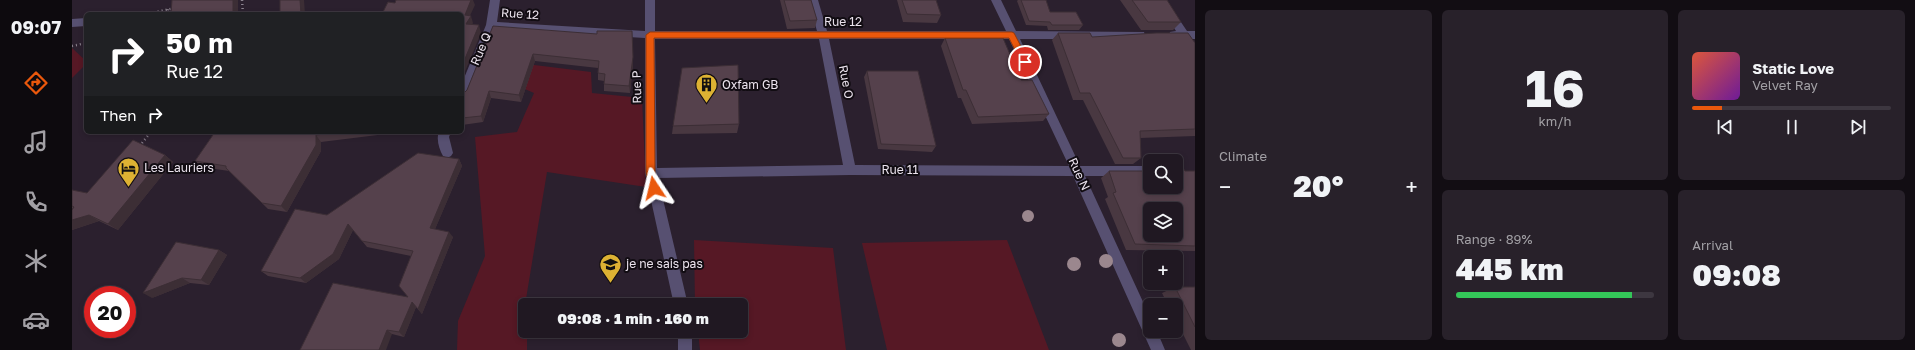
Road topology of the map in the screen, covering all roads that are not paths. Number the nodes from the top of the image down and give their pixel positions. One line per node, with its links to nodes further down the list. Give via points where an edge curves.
1 (495, 0): 8 (street, Rue Q)
2 (650, 0): 9 (street, Rue P)
3 (813, 0): 10 (street, Rue O)
4 (996, 0): 11 (street, Rue N)
5 (1161, 0): 12 (street)
6 (84, 22): 7 (street)
7 (72, 23)
8 (491, 25): 9 (street, Rue 12); 14 (street, Rue Q)
9 (650, 35): 10 (street, Rue 12); 20 (street, Rue P)
10 (823, 35): 11 (street, Rue 12); 17 (street, Rue O)
11 (1012, 35): 12 (street, Rue 12); 18 (street, Rue N)
12 (1190, 35): 13 (street)
13 (1195, 51)
14 (464, 91)
15 (444, 134): 16 (street)
16 (447, 153)
17 (850, 170): 18 (street, Rue 11); 20 (street, Rue 11)
18 (1077, 171): 19 (street, Rue 11); 24 (street, Rue N)
19 (1143, 171)
20 (651, 173): 21 (street, Rue P)
21 (679, 298)
22 (685, 338): 23 (street)
23 (685, 350)
24 (1158, 350)

